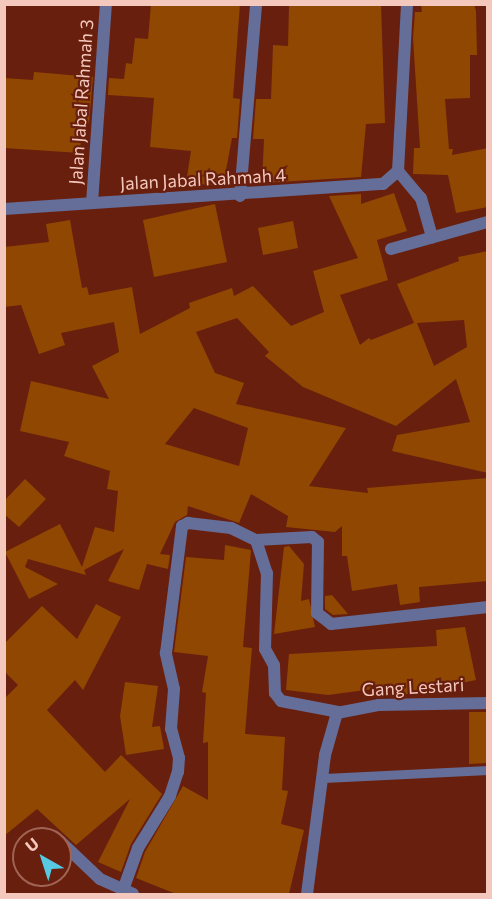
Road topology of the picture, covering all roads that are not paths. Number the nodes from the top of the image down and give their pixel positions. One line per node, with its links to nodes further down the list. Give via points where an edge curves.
1 (106, 4): 6 (street, Jalan Jabal Rahmah 3)
2 (256, 4): 5 (street)
3 (407, 4): 4 (street)
4 (398, 171): 5 (street, Jalan Jabal Rahmah 4, via 383,184); 9 (street, via 421,198)
5 (240, 196): 6 (street, Jalan Jabal Rahmah 4)
6 (92, 203): 7 (street, Jalan Jabal Rahmah 4)
7 (4, 209)
8 (488, 222): 9 (street)
9 (432, 237): 10 (street)
10 (391, 249)
11 (256, 540): 12 (street, via 312,537 318,542 317,613 331,624); 14 (street, via 267,573 265,649 274,668 275,693 281,701); 18 (street, via 231,528 188,523 180,530 166,653 174,688 171,729 179,758 178,772 170,796 138,848)
12 (488, 607)
13 (488, 703): 14 (street, Gang Lestari, via 379,705)
14 (338, 712): 16 (street, Gang Lestari, via 325,755)
15 (488, 770): 16 (lane)
16 (324, 778): 19 (street, Gang Lestari)
17 (72, 853): 18 (street, via 99,879)
18 (128, 892)
19 (307, 894)

